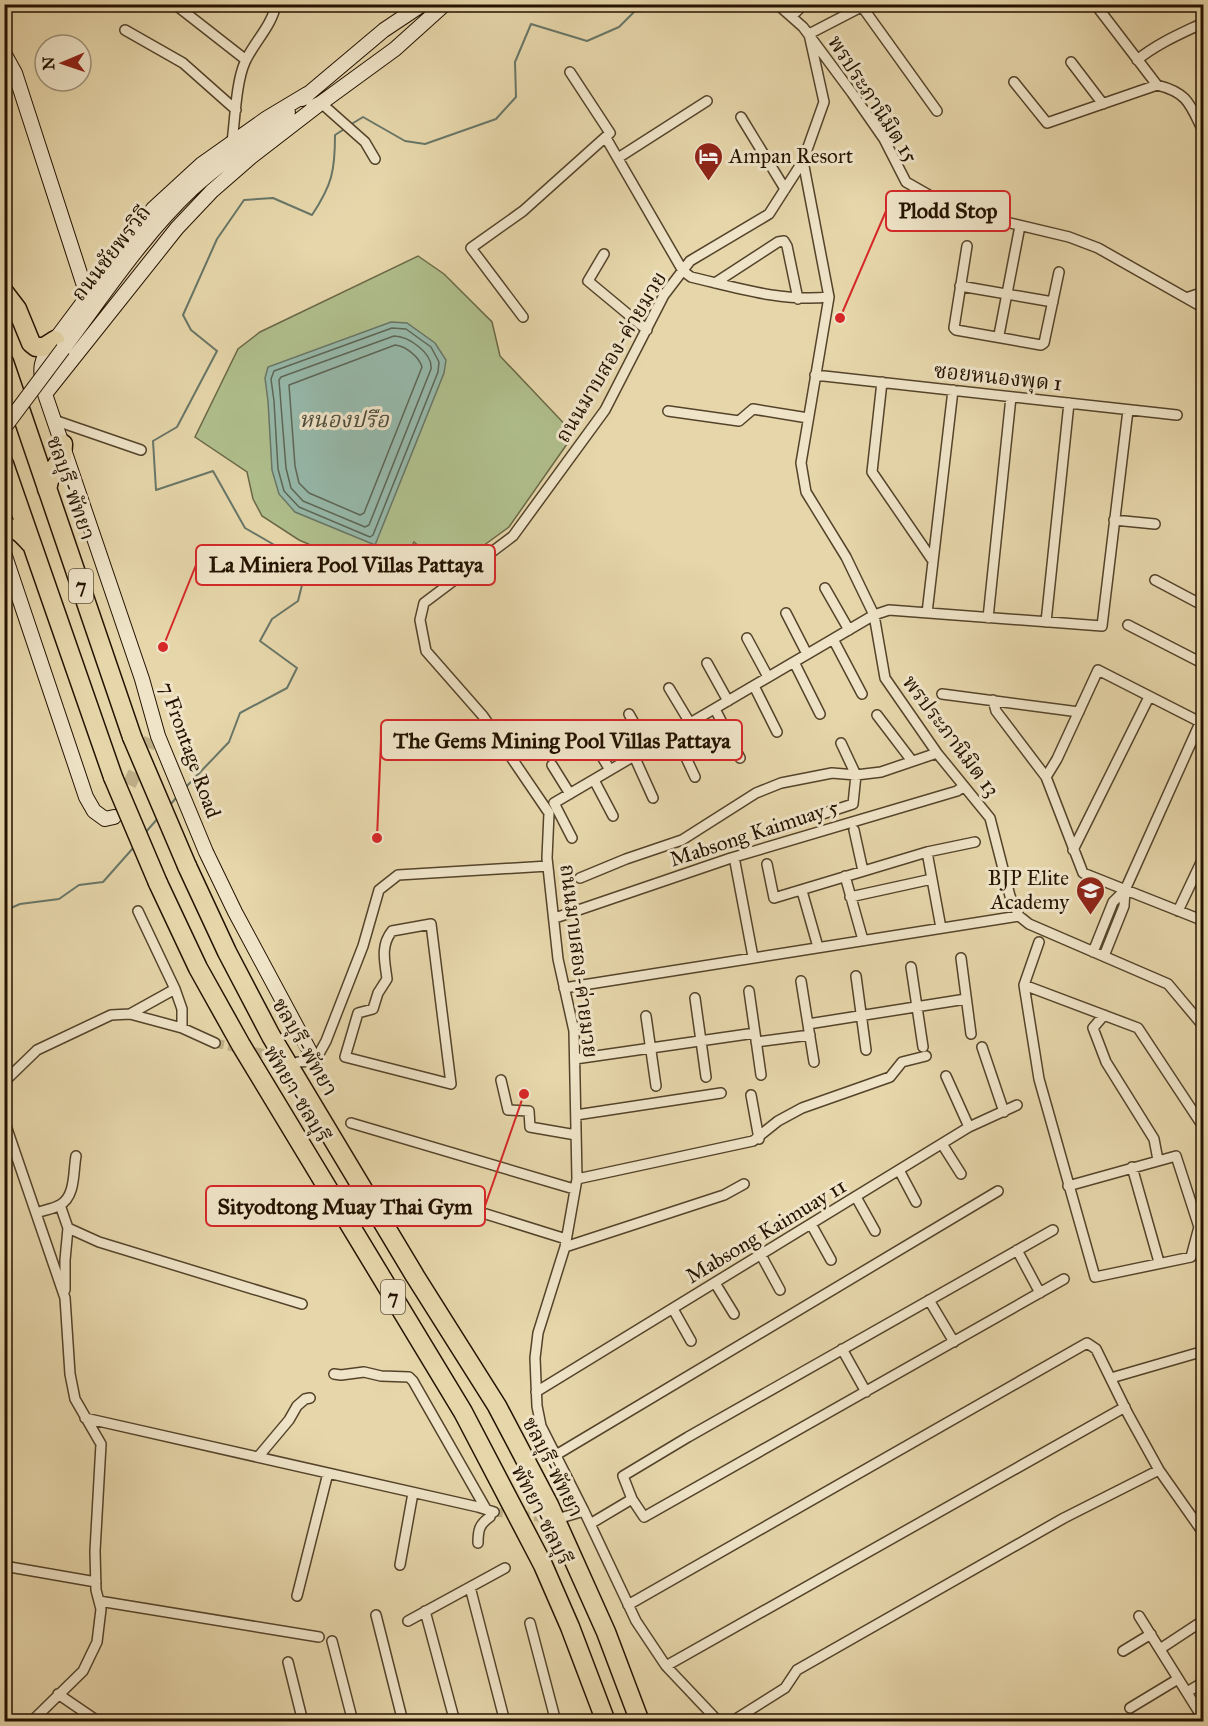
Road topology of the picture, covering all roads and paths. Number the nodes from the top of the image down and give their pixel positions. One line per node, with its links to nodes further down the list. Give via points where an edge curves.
1 (276, 4): 16 (street, via 266,30 254,42)
2 (423, 4): 12 (main road, ถนนชัยพรวิถี)
3 (445, 4): 14 (main road, ถนนชัยพรวิถี)
4 (777, 4): 13 (street, พรประภานิมิต 15)
5 (804, 4): 9 (street)
6 (1095, 4): 17 (street)
7 (177, 6): 16 (street)
8 (865, 6): 13 (street); 27 (street)
9 (796, 12)
10 (1203, 23): 17 (street, via 1153,47)
11 (125, 30): 26 (street, via 183,63)
12 (384, 30): 14 (main road); 22 (main road, ถนนชัยพรวิถี)
13 (809, 34): 35 (street, ถนนมาบสอง-ค่ายมวย, via 824,102); 37 (street, พรประภานิมิต 15, via 884,139 906,182 955,210)
14 (395, 49): 24 (main road, ถนนชัยพรวิถี)
15 (4, 53): 48 (main road, via 15,73)
16 (246, 60): 26 (street)
17 (1137, 60): 21 (street)
18 (1071, 62): 25 (street)
19 (570, 72): 31 (street, via 609,129)
20 (1014, 82): 25 (street, via 1047,123)
21 (1157, 85): 25 (street); 30 (street, via 1184,97)
22 (308, 94): 29 (main road, ถนนชัยพรวิถี); 32 (main road, ถนนชัยพรวิถี)
23 (707, 101): 33 (street)
24 (321, 103): 29 (main road, ถนนชัยพรวิถี); 34 (street, via 362,138); 62 (main road, ถนนชัยพรวิถี, via 251,157 184,220)
25 (1103, 104)
26 (236, 110): 32 (street)
27 (937, 111)
28 (741, 117): 36 (street)
29 (273, 126): 56 (main road, ถนนชัยพรวิถี, via 191,190 154,228)
30 (1203, 133)
31 (606, 138): 33 (street); 53 (street, via 523,211 471,248)
32 (232, 142): 48 (main road, ถนนชัยพรวิถี, via 153,209)
33 (618, 158): 40 (street)
34 (375, 159)
35 (803, 161): 36 (street, ถนนมาบสอง-ค่ายมวย); 47 (street, พรประภานิมิต 13)
36 (786, 189): 40 (street, ถนนมาบสอง-ค่ายมวย, via 770,214 690,261)
37 (1020, 226): 46 (street); 49 (street, พรประภานิมิต 15, via 1098,248)
38 (967, 246): 43 (street)
39 (604, 254): 54 (street, via 588,281)
40 (683, 271): 42 (street, via 691,277); 54 (street, ถนนมาบสอง-ค่ายมวย, via 664,295)
41 (1059, 272): 51 (street)
42 (715, 282): 50 (street); 50 (street, via 784,241)
43 (960, 286): 46 (street); 55 (street, via 955,330)
44 (4, 292): 56 (highway, via 17,309 31,343 36,347)
45 (1203, 292): 49 (street)
46 (1006, 295): 51 (street); 55 (street)
47 (830, 297): 50 (street); 59 (street, พรประภานิมิต 13)
48 (88, 298): 56 (main road, ถนนชัยพรวิถี)
49 (1186, 298): 52 (street, พรประภานิมิต 15)
50 (798, 299)
51 (1053, 302): 55 (street, via 1043,344)
52 (1203, 308)
53 (523, 317)
54 (647, 330): 141 (street, ถนนมาบสอง-ค่ายมวย, via 606,410 513,536 424,603 420,620 426,651 483,716 549,813)
55 (996, 338)
56 (59, 344): 58 (main road, ถนนชัยพรวิถี, via 43,357); 70 (main road, ถนนชัยพรวิถี, bridge)
57 (4, 362): 74 (highway, ชลบุรี-พัทยา / 7)
58 (40, 371): 62 (main road, 7 Frontage Road)
59 (815, 375): 60 (street, ซอยหนองพุด 1); 68 (street, พรประภานิมิต 13)
60 (882, 382): 61 (street, ซอยหนองพุด 1); 80 (street, via 872,472)
61 (953, 390): 63 (street, ซอยหนองพุด 1); 80 (street)
62 (45, 394): 69 (main road, 7 Frontage Road)
63 (1011, 397): 64 (street, ซอยหนองพุด 1); 87 (street)
64 (1069, 403): 65 (street, ซอยหนองพุด 1); 88 (street)
65 (1128, 410): 67 (street, ซอยหนองพุด 1); 75 (street)
66 (668, 411): 68 (street, via 739,421 753,409)
67 (1177, 415)
68 (808, 418): 86 (street, พรประภานิมิต 13, via 801,463 806,492 846,557)
69 (54, 420): 71 (main road, 7 Frontage Road); 72 (street)
70 (4, 428)
71 (63, 444): 74 (highway, via 62,458 51,473); 190 (main road, 7 Frontage Road, via 142,679 154,738 165,751 235,912)
72 (141, 450)
73 (4, 464): 78 (highway, พัทยา-ชลบุรี / 7)
74 (47, 489): 304 (highway, ชลบุรี-พัทยา / 7, bridge, via 132,737 226,952 271,1036 502,1416 554,1515 606,1632)
75 (1114, 520): 76 (street); 88 (street, via 1102,626)
76 (1155, 524)
77 (4, 527): 78 (highway, via 21,533)
78 (33, 547): 303 (highway, พัทยา-ชลบุรี / 7, bridge, via 113,777 198,968 463,1412 543,1565)
79 (4, 553): 131 (main road, via 86,797 94,811 105,819)
80 (933, 561): 85 (street)
81 (1155, 580): 83 (street)
82 (825, 588): 90 (street)
83 (1203, 606)
84 (786, 613): 93 (street)
85 (927, 613): 86 (street, via 889,610); 87 (street)
86 (874, 615): 90 (street); 117 (street, พรประภานิมิต 13, via 885,678)
87 (988, 618): 88 (street)
88 (1046, 622)
89 (1128, 624): 96 (street)
90 (849, 630): 92 (street)
91 (747, 638): 97 (street)
92 (833, 639): 93 (street); 100 (street)
93 (807, 654): 94 (street)
94 (794, 662): 97 (street); 108 (street)
95 (707, 663): 104 (street)
96 (1203, 664)
97 (768, 677): 98 (street)
98 (754, 686): 104 (street); 113 (street)
99 (669, 688): 111 (street)
100 (862, 693)
101 (942, 694): 103 (street)
102 (1149, 697): 106 (street, via 1098,670); 110 (street); 136 (street)
103 (993, 700): 106 (street); 125 (street, via 996,711)
104 (728, 701): 105 (street)
105 (715, 709): 111 (street); 119 (street)
106 (1079, 712): 125 (street)
107 (629, 714): 116 (street)
108 (820, 714)
109 (878, 715): 120 (street)
110 (1202, 720): 146 (street)
111 (690, 723): 112 (street)
112 (674, 732): 116 (street); 124 (street)
113 (777, 732)
114 (593, 742): 122 (street)
115 (841, 743): 123 (street)
116 (648, 748): 118 (street)
117 (936, 753): 120 (street); 127 (street, พรประภานิมิต 13)
118 (634, 756): 122 (street); 129 (street)
119 (740, 758)
120 (912, 761): 123 (street)
121 (552, 765): 128 (street)
122 (610, 771): 126 (street)
123 (856, 775): 132 (street, via 853,804); 144 (street, via 832,773 781,783 756,793 682,840)
124 (695, 777)
125 (1047, 777): 136 (street)
126 (594, 780): 128 (street); 130 (street)
127 (964, 786): 151 (street, พรประภานิมิต 13, via 990,818); 152 (street, Mabsong Kaimuay 5, via 731,858)
128 (570, 794): 134 (street, via 554,803)
129 (653, 798)
130 (613, 816)
131 (114, 817)
132 (795, 823)
133 (854, 830): 142 (street)
134 (572, 838)
135 (975, 842): 137 (street)
136 (1072, 850): 146 (street, via 1083,873)
137 (927, 852): 142 (street); 145 (street)
138 (1203, 856): 150 (street)
139 (735, 862): 162 (street)
140 (767, 864): 147 (street, via 774,898)
141 (548, 866): 152 (street, ถนนมาบสอง-ค่ายมวย); 157 (street, via 398,875 379,890)
142 (863, 871): 143 (street)
143 (845, 876): 147 (street); 148 (street)
144 (580, 878)
145 (932, 879): 148 (street); 154 (street)
146 (1125, 890): 150 (street); 160 (street, via 1113,902); 161 (street, via 1124,906)
147 (802, 891): 159 (street)
148 (850, 897): 155 (street)
149 (138, 911): 169 (street)
150 (1178, 911): 153 (street)
151 (1019, 916): 154 (street); 160 (street)
152 (555, 918): 168 (street, ถนนมาบสอง-ค่ายมวย)
153 (1203, 921)
154 (941, 928): 155 (street)
155 (863, 940): 159 (street)
156 (1039, 942): 167 (street)
157 (363, 946): 158 (street); 190 (street)
158 (384, 947): 158 (street, via 387,980 373,1009 358,1013 345,1057 451,1084 431,924 392,931)
159 (818, 947): 162 (street)
160 (1093, 952): 161 (street)
161 (1104, 956): 179 (street, via 1168,984)
162 (753, 957): 168 (street)
163 (961, 958): 172 (street)
164 (911, 967): 173 (street)
165 (856, 976): 175 (street)
166 (801, 981): 178 (street)
167 (1024, 985): 176 (street); 218 (street, via 1039,1079)
168 (564, 988): 189 (street, ถนนมาบสอง-ค่ายมวย, via 574,1031)
169 (175, 989): 174 (street); 180 (street, via 182,1010)
170 (749, 991): 183 (street)
171 (695, 998): 184 (street)
172 (966, 999): 173 (street); 181 (street)
173 (916, 1008): 175 (street); 209 (street, via 925,1052 902,1062 890,1077 802,1108 778,1121)
174 (130, 1014): 180 (street); 197 (street, via 111,1015 37,1050)
175 (861, 1015): 178 (street); 188 (street)
176 (1104, 1015): 207 (street, via 1138,1028); 212 (street, via 1093,1028 1106,1062 1154,1139)
177 (646, 1017): 187 (street)
178 (808, 1024): 182 (street)
179 (1203, 1027)
180 (182, 1028): 185 (street)
181 (971, 1034)
182 (810, 1035): 183 (street); 192 (street)
183 (756, 1037): 184 (street); 193 (street)
184 (701, 1040): 187 (street); 195 (street)
185 (214, 1043)
186 (982, 1047): 202 (street)
187 (650, 1048): 189 (street); 198 (street)
188 (866, 1050)
189 (575, 1059): 203 (street, ถนนมาบสอง-ค่ายมวย)
190 (315, 1060): 191 (street)
191 (298, 1062)
192 (814, 1062)
193 (761, 1075)
194 (946, 1076): 206 (street)
195 (706, 1077)
196 (501, 1080): 208 (street, via 508,1110 529,1111 530,1127)
197 (4, 1082)
198 (656, 1086)
199 (721, 1093): 203 (street)
200 (751, 1095): 209 (street)
201 (1017, 1105): 202 (street, Mabsong Kaimuay 11)
202 (1004, 1112): 206 (street, Mabsong Kaimuay 11)
203 (576, 1115): 208 (street, ถนนมาบสอง-ค่ายมวย)
204 (4, 1120): 225 (street)
205 (351, 1123): 219 (street)
206 (969, 1127): 210 (street, Mabsong Kaimuay 11)
207 (1203, 1128)
208 (576, 1135): 216 (street, ถนนมาบสอง-ค่ายมวย)
209 (759, 1139): 216 (street)
210 (942, 1144): 214 (street, Mabsong Kaimuay 11); 215 (street)
211 (76, 1156): 224 (street, via 73,1185)
212 (1158, 1160): 213 (street); 227 (street, via 1176,1156)
213 (1132, 1167): 218 (street); 235 (street)
214 (899, 1170): 221 (street, Mabsong Kaimuay 11); 222 (street)
215 (961, 1174)
216 (577, 1179): 219 (street, ถนนมาบสอง-ค่ายมวย)
217 (744, 1184): 231 (street, via 724,1195)
218 (1068, 1186): 235 (street, via 1095,1277)
219 (574, 1190): 231 (street, ถนนมาบสอง-ค่ายมวย)
220 (998, 1191): 256 (street)
221 (856, 1197): 226 (street, Mabsong Kaimuay 11); 230 (street)
222 (916, 1202)
223 (457, 1204): 231 (street)
224 (60, 1205): 225 (street); 228 (street)
225 (36, 1213): 240 (street)
226 (811, 1224): 233 (street, Mabsong Kaimuay 11); 234 (street)
227 (1201, 1227): 235 (street, via 1191,1257)
228 (68, 1228): 240 (street); 242 (street, via 99,1242)
229 (1053, 1230): 232 (street)
230 (875, 1232)
231 (565, 1243): 251 (street, ถนนมาบสอง-ค่ายมวย, via 538,1333)
232 (1017, 1250): 239 (street); 241 (street)
233 (761, 1255): 237 (street, Mabsong Kaimuay 11); 238 (street)
234 (831, 1260)
235 (1159, 1262)
236 (1064, 1279): 239 (street)
237 (716, 1282): 243 (street, Mabsong Kaimuay 11); 244 (street)
238 (780, 1290)
239 (1040, 1293): 246 (street)
240 (65, 1299): 255 (street, via 70,1374 75,1399)
241 (929, 1300): 246 (street); 247 (street)
242 (302, 1304)
243 (673, 1309): 245 (street); 251 (street, Mabsong Kaimuay 11)
244 (734, 1314)
245 (691, 1341)
246 (954, 1342): 252 (street)
247 (842, 1349): 252 (street); 261 (street, via 623,1476)
248 (1203, 1352): 250 (street)
249 (334, 1374): 262 (street, via 364,1372 409,1377)
250 (1111, 1378): 254 (street); 275 (street, via 1096,1349 1087,1343)
251 (536, 1392): 256 (street, ถนนมาบสอง-ค่ายมวย, via 541,1426)
252 (866, 1392): 261 (street, via 644,1517)
253 (310, 1398): 257 (street, via 297,1406)
254 (1125, 1407): 258 (street); 288 (street)
255 (85, 1418): 257 (street); 271 (street, via 101,1444)
256 (556, 1455): 263 (street, ถนนมาบสอง-ค่ายมวย)
257 (258, 1457): 259 (street)
258 (1159, 1470): 266 (street); 306 (street, via 1064,1518 797,1670 785,1688)
259 (328, 1473): 260 (street); 273 (street)
260 (413, 1493): 262 (street); 268 (street)
261 (632, 1499): 265 (street)
262 (490, 1511): 267 (street, via 490,1517 479,1529)
263 (584, 1511): 264 (street); 265 (street, ถนนมาบสอง-ค่ายมวย)
264 (557, 1519)
265 (590, 1524): 275 (street, ถนนมาบสอง-ค่ายมวย)
266 (1203, 1534)
267 (478, 1543)
268 (400, 1565)
269 (4, 1566): 271 (street)
270 (505, 1568): 272 (street)
271 (96, 1582): 274 (street)
272 (470, 1587): 276 (street); 301 (street)
273 (297, 1596)
274 (99, 1601): 283 (street); 292 (street, via 97,1642 83,1671)
275 (628, 1605): 288 (street, ถนนมาบสอง-ค่ายมวย)
276 (425, 1611): 280 (street); 300 (street)
277 (376, 1615): 299 (street)
278 (1140, 1616): 282 (street)
279 (1203, 1620): 285 (street)
280 (408, 1621)
281 (530, 1623): 302 (street)
282 (1151, 1634): 285 (street); 286 (street)
283 (319, 1637)
284 (332, 1641): 298 (street)
285 (1160, 1649): 289 (street)
286 (1123, 1651)
287 (288, 1662): 297 (street)
288 (666, 1666): 305 (street, ถนนมาบสอง-ค่ายมวย)
289 (1179, 1679): 291 (street); 293 (street)
290 (1203, 1682): 291 (street)
291 (1186, 1692): 294 (street)
292 (58, 1694): 295 (street); 296 (street)
293 (1130, 1708)
294 (1203, 1720)
295 (31, 1722)
296 (99, 1722)
297 (303, 1722)
298 (353, 1722)
299 (403, 1722)
300 (455, 1722)
301 (505, 1722)
302 (556, 1722)
303 (606, 1722)
304 (640, 1722)
305 (719, 1722)
306 (731, 1722)

